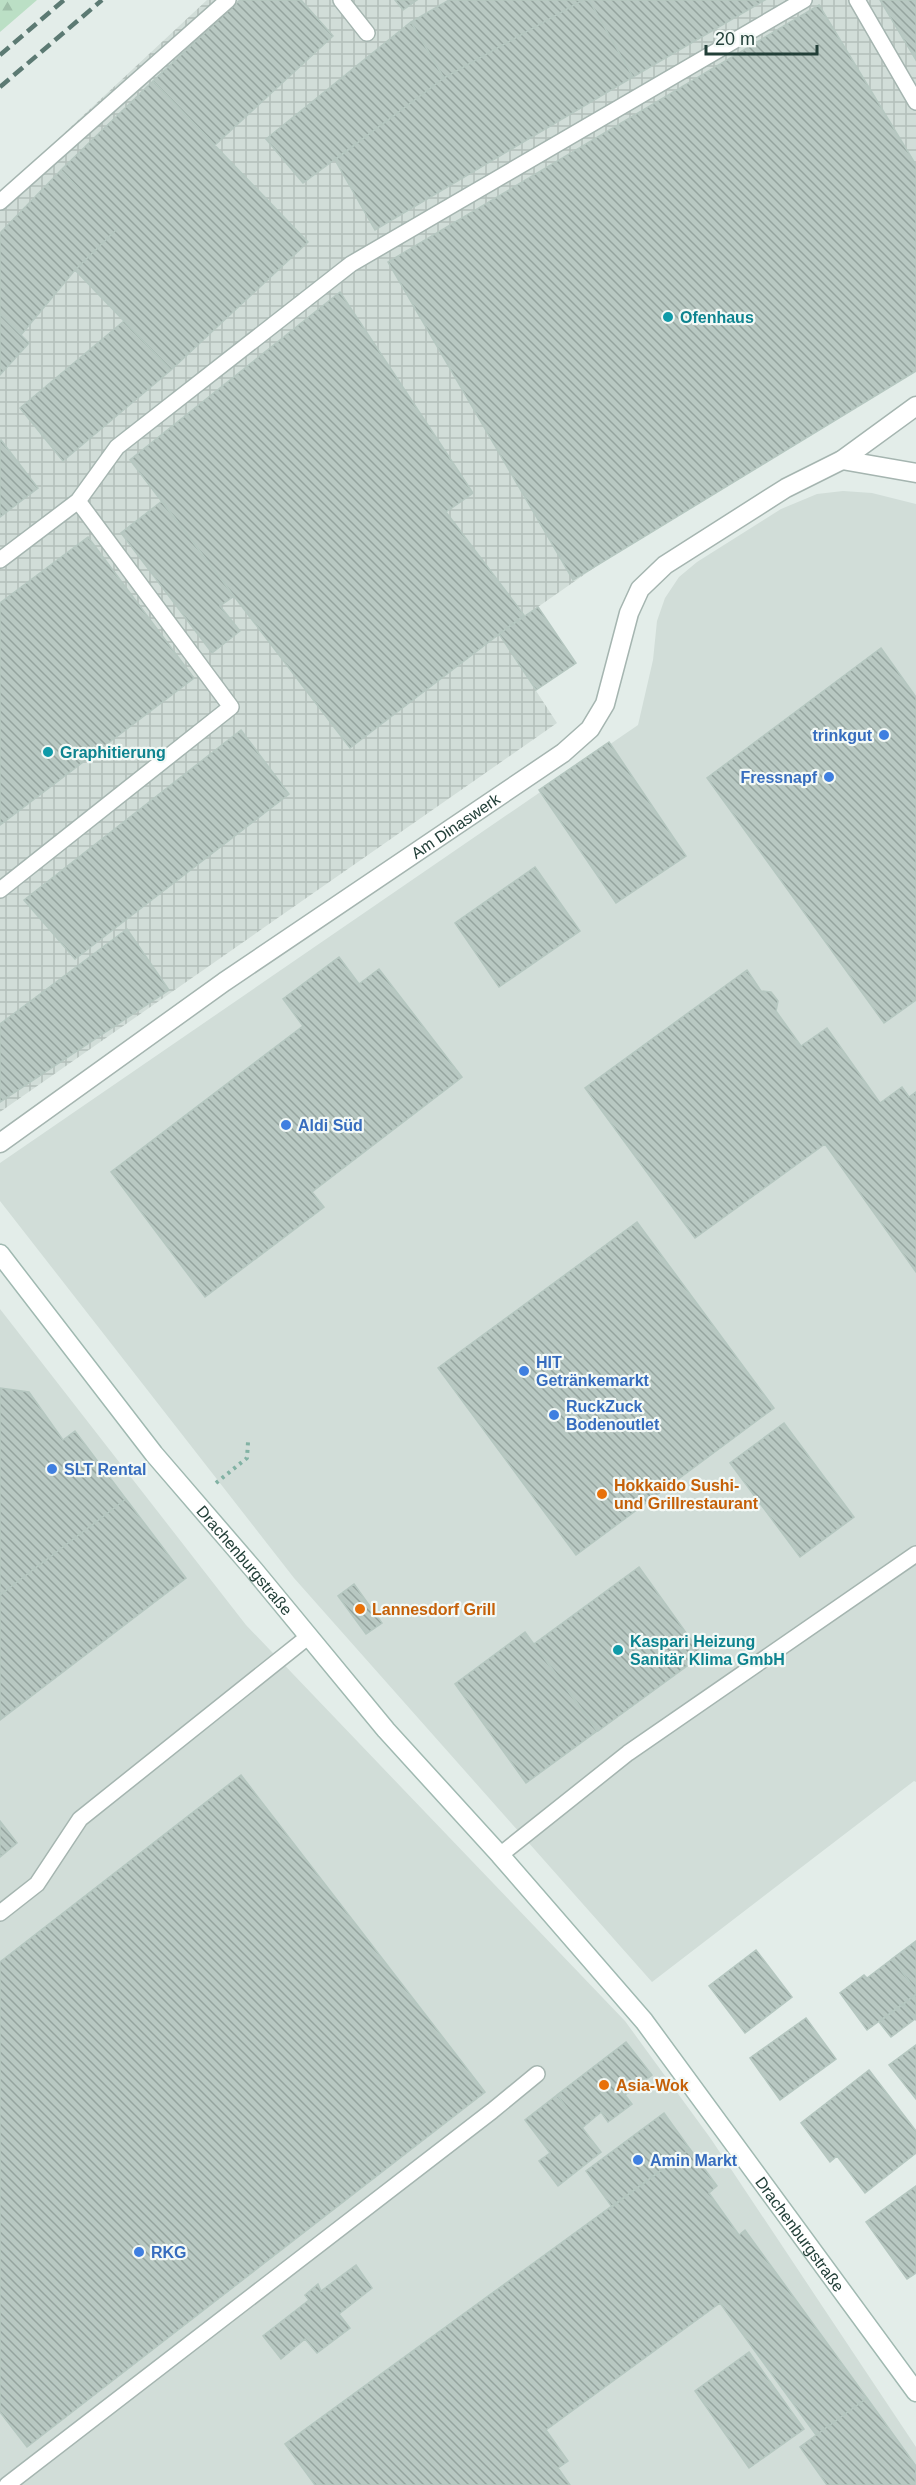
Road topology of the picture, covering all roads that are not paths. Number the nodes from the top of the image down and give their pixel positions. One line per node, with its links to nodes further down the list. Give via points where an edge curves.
1 (228, 0): 7 (lane)
2 (340, 0): 5 (lane)
3 (804, 0): 11 (lane, via 351,264 117,447)
4 (857, 0): 6 (lane)
5 (367, 33)
6 (916, 102)
7 (0, 202)
8 (916, 406): 9 (street, Am Dinaswerk)
9 (842, 460): 10 (street); 14 (street, Am Dinaswerk, via 786,488 665,565 640,589 629,613 605,704 590,729 562,753 224,982)
10 (916, 473)
11 (78, 501): 12 (lane); 13 (lane, via 231,707)
12 (0, 560)
13 (0, 890)
14 (0, 1143)
15 (0, 1254): 17 (street, Drachenburgstraße, via 114,1404)
16 (916, 1554): 18 (lane, via 628,1753)
17 (309, 1636): 18 (street, Drachenburgstraße, via 386,1730); 19 (lane, via 80,1819 37,1884)
18 (500, 1855): 21 (street, Drachenburgstraße, via 644,2022)
19 (0, 1913)
20 (537, 2074): 22 (lane)
21 (916, 2392)
22 (10, 2484)

